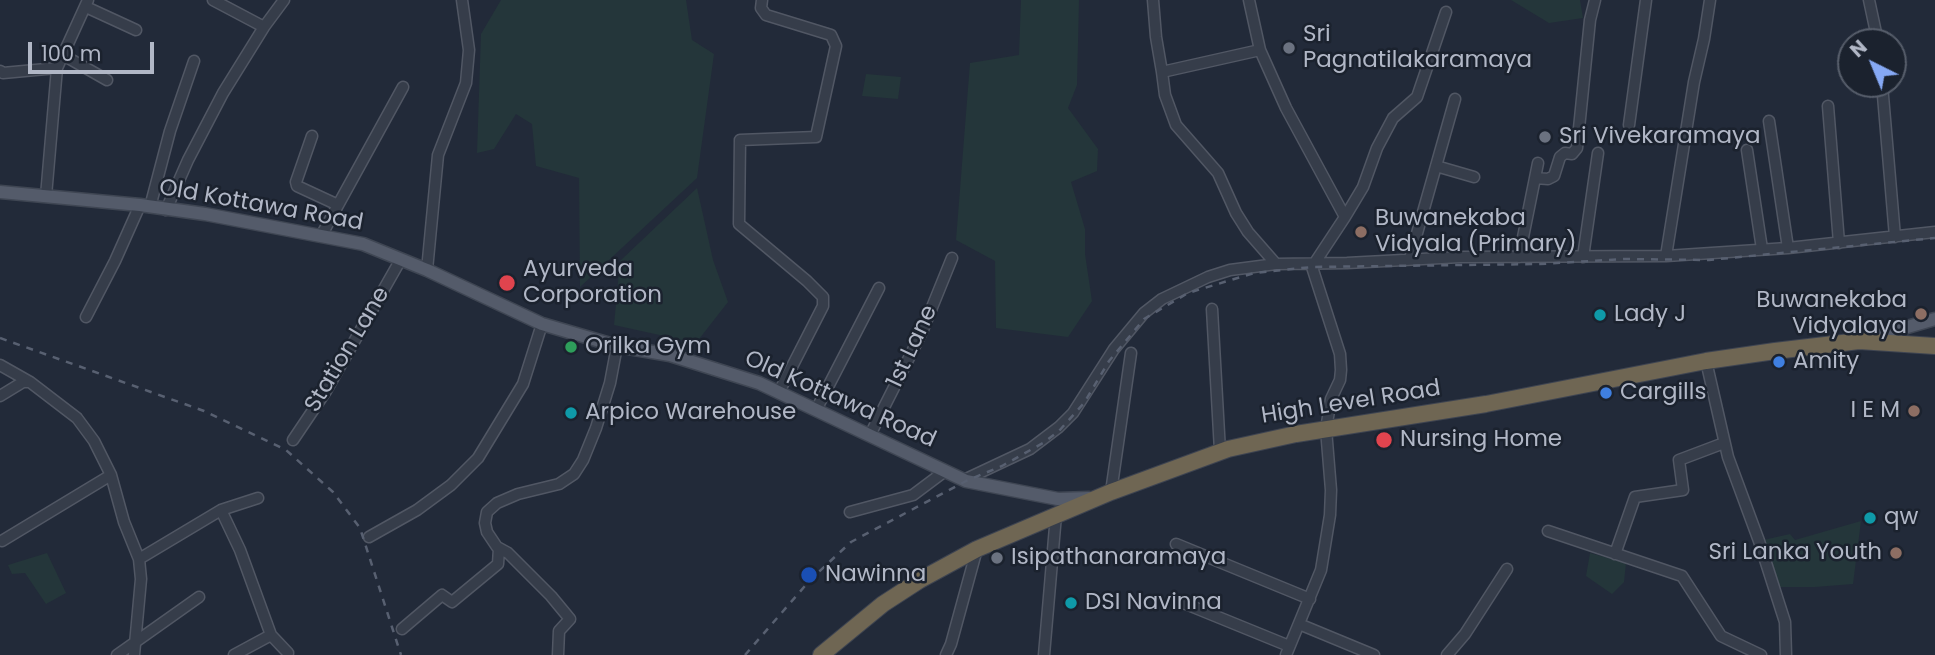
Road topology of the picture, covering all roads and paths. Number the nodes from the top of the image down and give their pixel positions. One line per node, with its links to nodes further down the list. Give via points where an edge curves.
1 (213, 0): 13 (street)
2 (284, 0): 13 (street)
3 (462, 0): 56 (street, via 470,50 466,83 438,155)
4 (762, 0): 69 (street, via 766,15 831,34 836,46 816,136 740,140 739,224 823,297 823,306)
5 (1153, 0): 20 (street)
6 (1249, 0): 16 (street)
7 (1595, 0): 35 (street, via 1577,148 1560,157 1554,176)
8 (1646, 0): 28 (street)
9 (1710, 0): 48 (street)
10 (1869, 0): 14 (street)
11 (87, 4): 15 (street); 17 (street)
12 (1446, 12): 41 (street, via 1417,97 1394,118)
13 (264, 27): 40 (street, via 223,93)
14 (1875, 28)
15 (136, 30)
16 (1260, 50): 20 (street); 41 (street)
17 (64, 55): 19 (street); 22 (street)
18 (194, 61): 39 (street)
19 (57, 68): 21 (street); 37 (street)
20 (1162, 72): 54 (street, via 1176,125 1218,173 1242,223)
21 (1, 76)
22 (107, 80)
23 (403, 87): 38 (street)
24 (1883, 98): 44 (street)
25 (1455, 99): 33 (street)
26 (1828, 106): 45 (street)
27 (1769, 121): 46 (street)
28 (1629, 125)
29 (312, 136): 38 (street, via 297,186)
30 (1747, 150): 47 (street)
31 (1598, 153): 50 (street)
32 (1538, 163): 35 (street)
33 (1436, 166): 34 (street); 52 (street)
34 (1474, 177)
35 (1535, 178): 49 (street)
36 (0, 192): 37 (main road, Old Kottawa Road)
37 (46, 196): 39 (main road, Old Kottawa Road)
38 (338, 205): 43 (street)
39 (145, 206): 40 (main road, Old Kottawa Road); 59 (street)
40 (166, 210): 43 (main road, Old Kottawa Road)
41 (1345, 217): 55 (street)
42 (1935, 232): 44 (street)
43 (321, 236): 53 (main road, Old Kottawa Road, via 363,244)
44 (1895, 237): 45 (street)
45 (1839, 243): 46 (street)
46 (1788, 248): 47 (street)
47 (1762, 249): 48 (street)
48 (1666, 256): 50 (street)
49 (1519, 257): 50 (street); 52 (street)
50 (1583, 257)
51 (952, 258): 73 (street, 1st Lane, via 922,332)
52 (1410, 258): 55 (street)
53 (401, 259): 56 (main road, Old Kottawa Road); 74 (street, Station Lane)
54 (1276, 264): 55 (street); 79 (street, via 1219,274 1162,299 1114,349 1059,428 1030,450)
55 (1314, 264): 72 (street, via 1341,362)
56 (427, 270): 61 (main road, Old Kottawa Road)
57 (879, 288): 71 (street)
58 (1213, 309): 76 (street)
59 (86, 317)
60 (1935, 319): 62 (main road)
61 (542, 324): 63 (main road, Old Kottawa Road); 86 (street, via 523,384 478,458 451,485)
62 (1859, 341): 64 (highway, High Level Road); 66 (highway, High Level Road)
63 (617, 346): 69 (main road, Old Kottawa Road, via 670,355); 89 (street, via 596,428 574,474 559,484 497,503 487,512 487,532)
64 (1935, 346)
65 (1131, 353): 80 (street)
66 (1706, 361): 72 (highway, High Level Road, via 1486,404); 75 (street)
67 (0, 365): 68 (street)
68 (30, 382): 70 (street); 78 (street, via 77,418)
69 (779, 391): 71 (main road, Old Kottawa Road)
70 (0, 396)
71 (816, 410): 73 (main road, Old Kottawa Road)
72 (1326, 429): 76 (highway, High Level Road); 95 (street, via 1330,516 1321,570)
73 (870, 435): 77 (main road, Old Kottawa Road)
74 (293, 440)
75 (1724, 443): 91 (street, via 1679,460 1683,490 1635,497); 113 (street, via 1785,622)
76 (1220, 452): 80 (highway, High Level Road)
77 (945, 471): 79 (main road, Old Kottawa Road); 83 (street, via 913,495)
78 (111, 475): 87 (street); 92 (street)
79 (964, 480): 80 (main road, Old Kottawa Road, via 1058,499)
80 (1104, 495): 84 (highway, High Level Road)
81 (258, 498): 82 (street)
82 (221, 510): 92 (street); 99 (street)
83 (850, 512)
84 (1056, 515): 90 (highway, High Level Road); 109 (street)
85 (1548, 531): 91 (street)
86 (369, 537)
87 (2, 541)
88 (1176, 544): 95 (street)
89 (499, 548): 98 (street, via 498,564 452,601 442,595); 106 (street, via 534,578 570,619 559,631)
90 (977, 549): 107 (highway, High Level Road, via 883,604); 108 (street)
91 (1615, 554): 112 (street, via 1682,576 1721,636)
92 (139, 559): 100 (street)
93 (1507, 569): 111 (street)
94 (199, 597): 100 (street)
95 (1310, 599): 97 (street)
96 (1181, 602): 101 (street)
97 (1299, 624): 101 (street); 110 (street)
98 (401, 629)
99 (271, 635): 102 (street); 105 (street)
100 (135, 643): 103 (street); 104 (street)
101 (1287, 651)
102 (288, 653)
103 (117, 655)
104 (134, 655)
105 (234, 655)
106 (558, 655)
107 (821, 655)
108 (946, 655)
109 (1044, 655)
110 (1374, 655)
111 (1447, 655)
112 (1760, 655)
113 (1786, 655)

